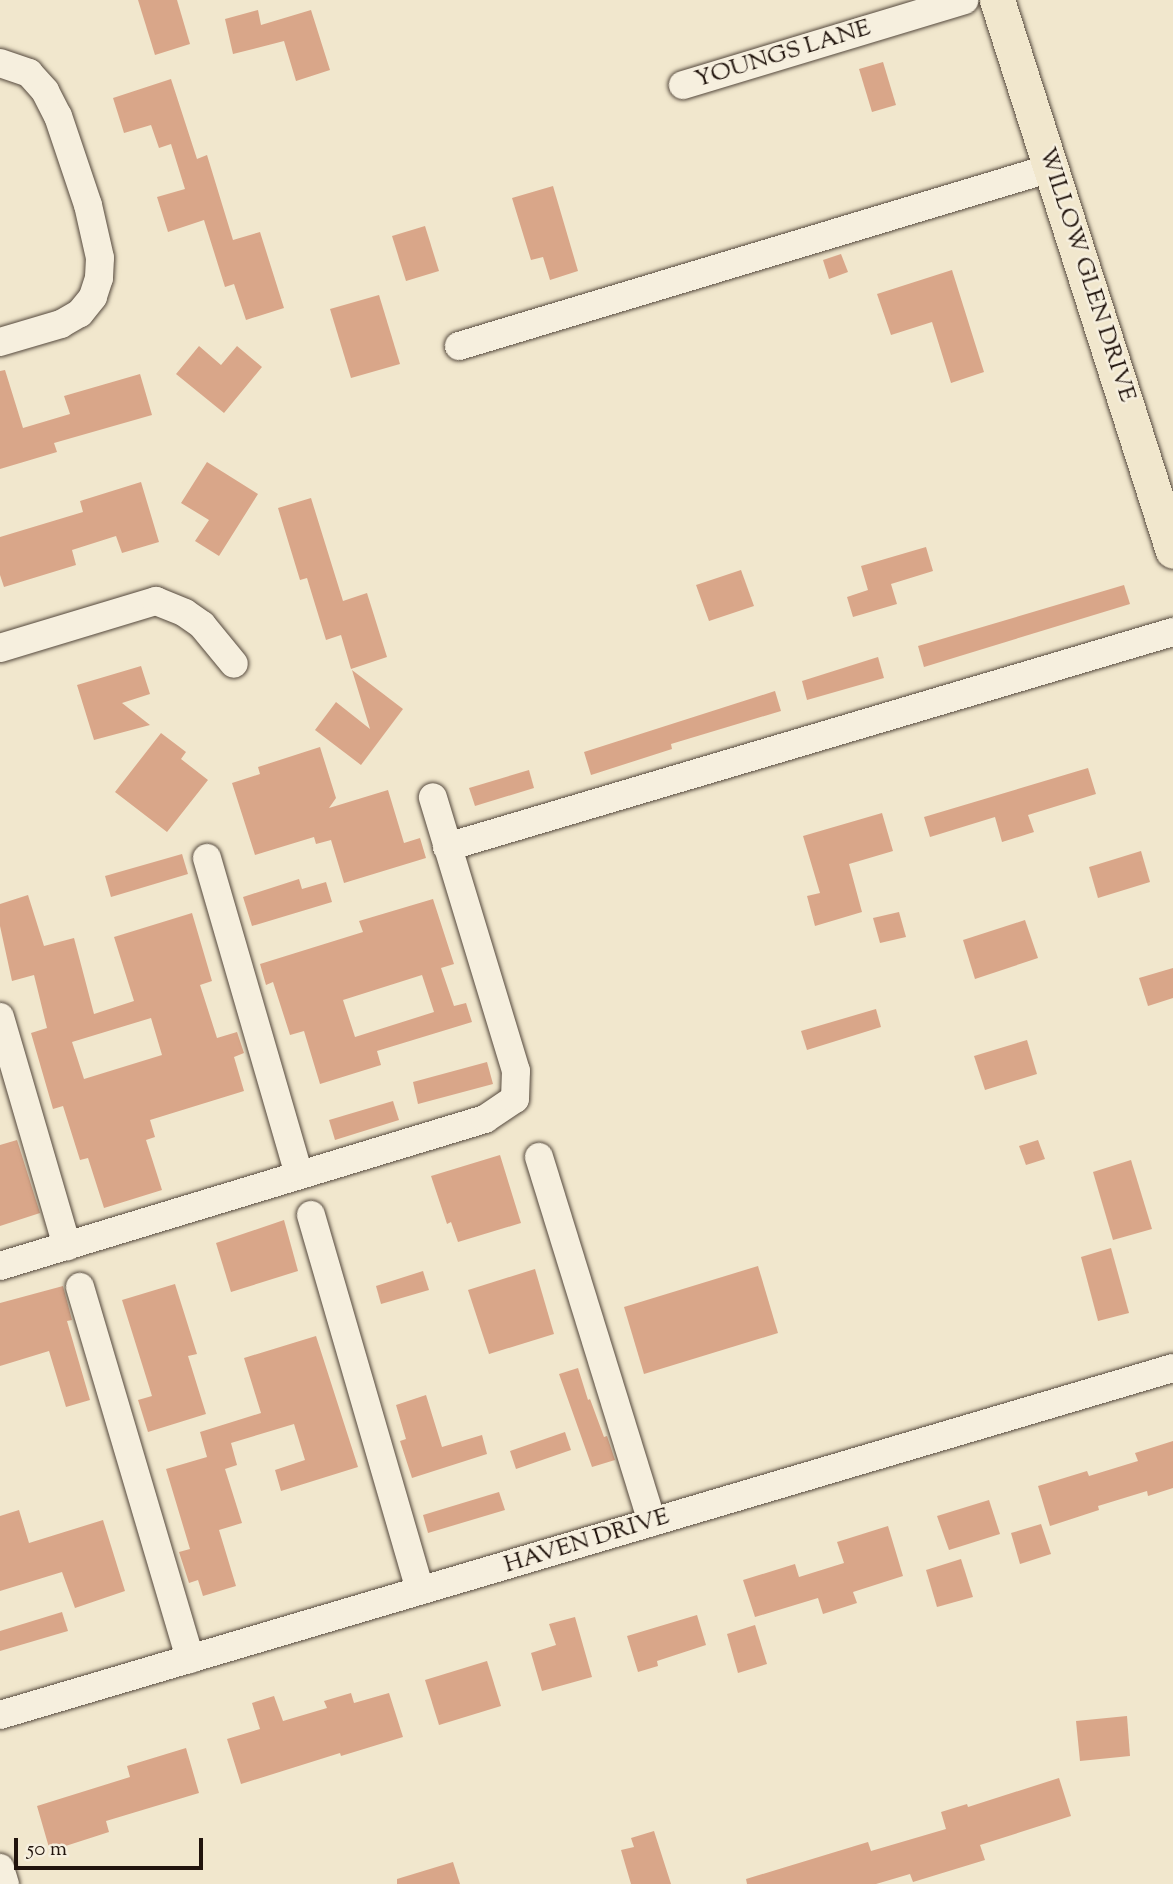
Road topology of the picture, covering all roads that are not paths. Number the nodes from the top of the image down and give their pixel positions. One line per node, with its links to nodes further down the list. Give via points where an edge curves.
1 (964, 0): 4 (street, YOUNGS LANE)
2 (997, 0): 5 (main road, WILLOW GLEN DRIVE)
3 (0, 64): 6 (street, via 29,73 50,99 88,205 100,258 93,297 80,313 61,324)
4 (683, 85)
5 (1051, 168): 7 (street); 8 (main road, WILLOW GLEN DRIVE)
6 (0, 342)
7 (459, 346)
8 (1173, 551)
9 (1173, 632): 13 (street)
10 (0, 648): 11 (street, via 156,601 202,625)
11 (234, 664)
12 (433, 797): 13 (street)
13 (447, 848): 17 (street, via 516,1070 515,1099 485,1119)
14 (207, 858): 17 (street)
15 (0, 1017): 19 (street)
16 (539, 1157): 23 (street)
17 (299, 1175): 19 (street)
18 (311, 1215): 24 (street)
19 (68, 1246): 20 (street)
20 (0, 1266)
21 (80, 1287): 25 (street)
22 (1173, 1368): 23 (street, HAVEN DRIVE)
23 (652, 1522): 24 (street, HAVEN DRIVE)
24 (420, 1591): 25 (street, HAVEN DRIVE)
25 (190, 1659): 26 (street, HAVEN DRIVE)
26 (0, 1715)
27 (0, 1868): 28 (street)
28 (5, 1884)

